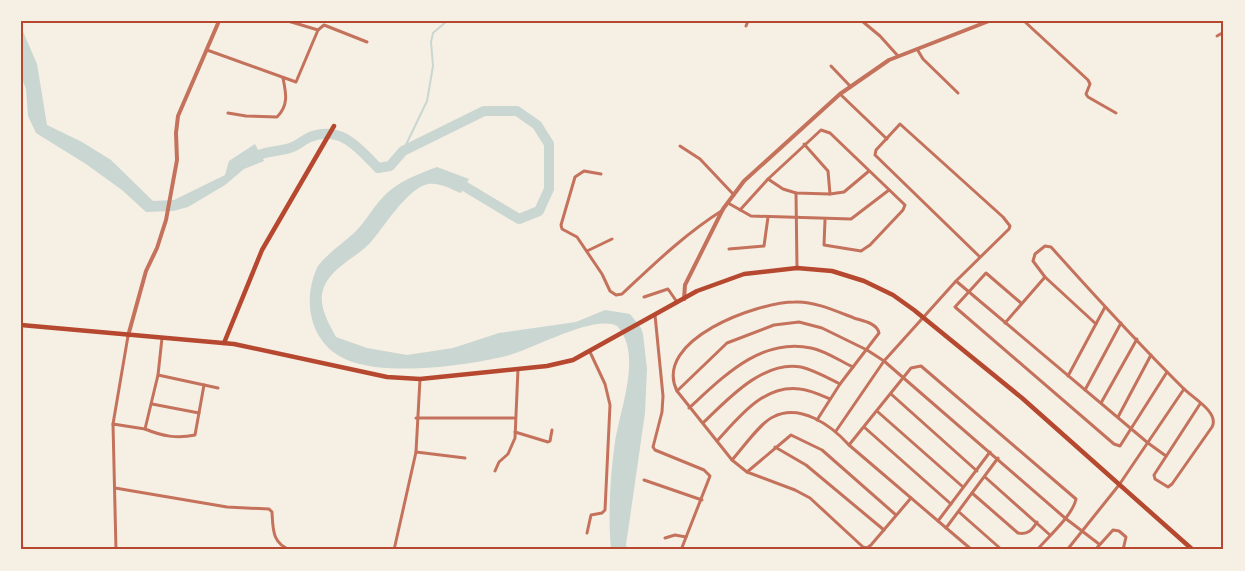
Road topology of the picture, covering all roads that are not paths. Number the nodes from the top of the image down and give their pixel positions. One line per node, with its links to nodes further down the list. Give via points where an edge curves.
1 (219, 21): 13 (street)
2 (288, 21): 8 (street)
3 (748, 21): 7 (street)
4 (862, 21): 14 (street)
5 (989, 21): 12 (street)
6 (1024, 21): 21 (street, via 1088,80 1088,97)
7 (746, 26)
8 (318, 30): 11 (street, via 324,25); 16 (street, via 296,82)
9 (1224, 32): 10 (street)
10 (1217, 36)
11 (367, 42)
12 (916, 48): 14 (street); 19 (street)
13 (208, 50): 16 (street); 58 (street, via 178,116 177,166 166,220 146,271)
14 (898, 56): 17 (street)
15 (831, 66): 17 (street)
16 (283, 77): 20 (street, via 287,99 277,117)
17 (851, 87): 18 (street)
18 (840, 94): 23 (street); 32 (street, via 744,181)
19 (958, 94)
20 (228, 113)
21 (1116, 113)
22 (334, 126): 61 (main road, via 262,250)
23 (886, 140): 42 (street, via 875,155); 42 (street, via 900,124 904,125 1009,222 1009,229)
24 (804, 144): 26 (street, via 824,130); 28 (street); 31 (street, via 828,172)
25 (680, 146): 32 (street, via 700,159)
26 (869, 171): 29 (street); 31 (street, via 844,192)
27 (601, 174): 41 (street, via 584,171 574,177 561,225 562,229 577,237)
28 (768, 179): 30 (street); 35 (street)
29 (889, 190): 38 (street, via 851,219); 38 (street, via 905,205 903,210 860,251 824,245)
30 (796, 193): 31 (street); 37 (street)
31 (830, 194)
32 (734, 195): 33 (street)
33 (728, 203): 34 (street); 35 (street)
34 (723, 209): 41 (street, via 674,246 621,295 610,291); 48 (street, via 685,285)
35 (740, 210): 36 (street, via 751,216)
36 (768, 218): 37 (street); 40 (street, via 764,246)
37 (797, 218): 38 (street); 43 (street)
38 (825, 220)
39 (612, 239): 41 (street)
40 (729, 249)
41 (587, 251)
42 (980, 257): 45 (street)
43 (797, 268): 48 (main road, via 744,274 711,285); 53 (main road, via 832,272 864,281 893,294)
44 (1046, 277): 50 (street); 51 (street, via 1033,257 1048,246); 55 (street)
45 (956, 281): 46 (street); 53 (street)
46 (970, 292): 50 (street, via 986,273); 54 (street); 96 (street, via 956,304 956,310 1114,444 1120,446)
47 (644, 297): 49 (street, via 668,289)
48 (684, 299): 49 (main road)
49 (677, 302): 52 (main road)
50 (1021, 303): 54 (street)
51 (1105, 307): 55 (street); 56 (street)
52 (655, 315): 63 (main road); 119 (street, via 663,396 653,447 709,474 710,480)
53 (923, 317): 65 (street); 114 (main road, via 1022,398)
54 (1005, 323): 70 (street)
55 (1096, 324): 70 (street)
56 (1121, 324): 60 (street); 77 (street)
57 (21, 325): 58 (main road)
58 (128, 336): 59 (main road); 91 (street)
59 (162, 338): 61 (main road); 69 (street)
60 (1137, 339): 64 (street); 81 (street)
61 (224, 343): 71 (main road, via 387,377)
62 (867, 350): 65 (street); 66 (street); 78 (street, via 822,328 799,322 774,325 727,343); 78 (street, via 879,333 874,325 798,301 779,302 737,314 707,329 674,364 672,380)
63 (590, 352): 67 (main road, via 573,360); 129 (street, via 605,384 610,405 605,510 591,515)
64 (1151, 355): 68 (street); 87 (street)
65 (884, 361): 72 (street); 97 (street)
66 (853, 367): 73 (street); 84 (street, via 814,348 780,348 743,361)
67 (518, 369): 71 (main road); 89 (street)
68 (1167, 372): 76 (street); 96 (street)
69 (158, 376): 74 (street); 82 (street)
70 (1068, 376): 77 (street)
71 (420, 379): 88 (street)
72 (904, 379): 79 (street); 104 (street); 123 (street, via 911,368 921,366 1070,492 1076,500)
73 (840, 384): 80 (street); 92 (street, via 801,367 782,367 743,385)
74 (204, 385): 75 (street); 86 (street)
75 (218, 388)
76 (1184, 389): 83 (street); 100 (street)
77 (1085, 390): 81 (street)
78 (677, 391): 84 (street)
79 (891, 394): 85 (street); 110 (street)
80 (830, 399): 90 (street); 99 (street, via 801,389 786,389 761,397)
81 (1101, 403): 87 (street)
82 (152, 404): 86 (street); 94 (street)
83 (1200, 404): 105 (street); 105 (street, via 1208,410 1214,422 1168,487 1155,479 1157,469)
84 (689, 408): 92 (street)
85 (878, 412): 93 (street); 115 (street)
86 (199, 414): 94 (street, via 195,435 171,437)
87 (1118, 417): 96 (street)
88 (416, 418): 89 (street); 103 (street)
89 (514, 418): 98 (street)
90 (817, 420): 97 (street); 108 (street, via 794,413 771,418)
91 (113, 424): 94 (street); 116 (street)
92 (703, 424): 99 (street)
93 (864, 427): 101 (street); 120 (street)
94 (145, 429)
95 (552, 430): 98 (street, via 548,442)
96 (1132, 430): 100 (street)
97 (836, 431): 101 (street)
98 (514, 432): 109 (street, via 511,449)
99 (717, 441): 108 (street)
100 (1148, 443): 105 (street); 114 (street)
101 (849, 444): 118 (street)
102 (774, 447): 111 (street); 122 (street, via 792,435 810,442); 127 (street, via 806,465)
103 (416, 452): 106 (street); 136 (street)
104 (990, 452): 107 (street); 110 (street)
105 (1166, 456)
106 (466, 458)
107 (998, 458): 112 (street); 123 (street)
108 (732, 460): 111 (street)
109 (495, 470)
110 (977, 471): 115 (street)
111 (747, 472): 127 (street, via 810,498 863,547 871,545)
112 (985, 476): 117 (street); 125 (street)
113 (644, 480): 119 (street)
114 (1119, 485): 128 (street); 144 (main road)
115 (964, 487): 120 (street)
116 (115, 488): 134 (street); 135 (street, via 226,507 269,509 275,539 282,547)
117 (972, 493): 121 (street); 125 (street, via 1018,533 1030,531)
118 (911, 498): 122 (street); 124 (street)
119 (702, 500): 131 (street)
120 (951, 504): 124 (street)
121 (959, 512): 126 (street); 139 (street)
122 (896, 515): 127 (street)
123 (1065, 518): 128 (street); 130 (street)
124 (938, 522): 126 (street)
125 (1037, 522): 130 (street)
126 (946, 528): 138 (street)
127 (884, 530)
128 (1083, 532): 133 (street); 141 (street)
129 (587, 533)
130 (1050, 535): 140 (street)
131 (686, 537): 132 (street); 137 (street)
132 (665, 538)
133 (1099, 544): 142 (street); 143 (street, via 1113,530 1119,531 1126,536)
134 (116, 550)
135 (291, 550)
136 (394, 550)
137 (681, 550)
138 (972, 550)
139 (1002, 550)
140 (1037, 550)
141 (1067, 550)
142 (1094, 550)
143 (1123, 550)
144 (1193, 550)

